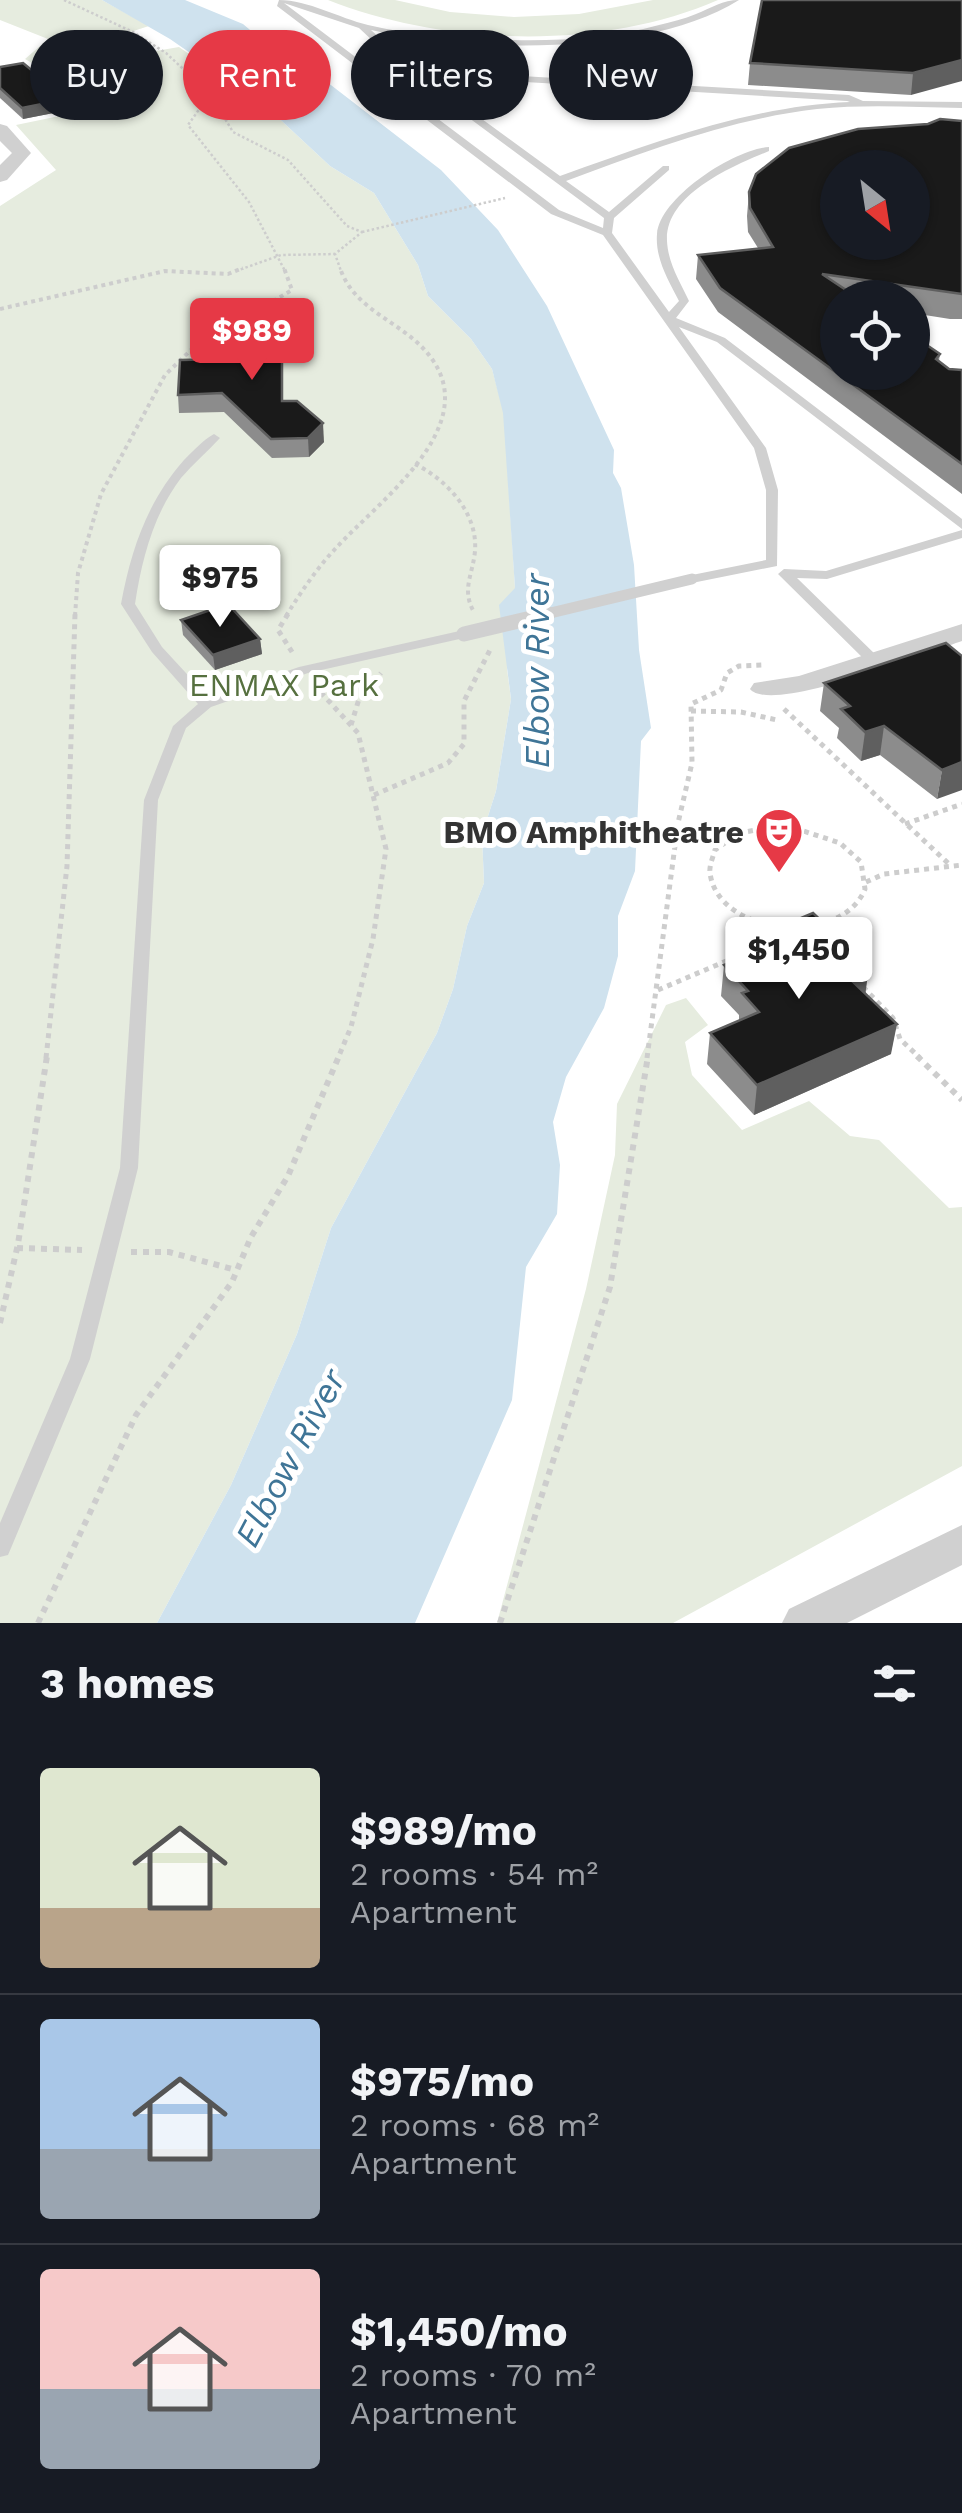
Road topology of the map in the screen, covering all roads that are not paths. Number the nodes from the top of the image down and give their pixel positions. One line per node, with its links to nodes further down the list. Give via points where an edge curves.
1 (279, 0): 3 (lane); 5 (lane)
2 (735, 0): 3 (lane, via 642,31 542,42 431,37)
3 (360, 25): 4 (lane)
4 (366, 30)
5 (351, 59)
6 (529, 79): 7 (lane)
7 (864, 104): 8 (lane); 15 (lane, via 795,110 696,133)
8 (962, 106)
9 (431, 120): 17 (lane, via 555,212)
10 (477, 120): 15 (lane)
11 (0, 130): 14 (street, via 22,153)
12 (766, 149): 18 (lane, via 708,177 679,202 663,228 666,268 684,301)
13 (666, 168): 16 (lane)
14 (0, 176)
15 (559, 180): 16 (lane)
16 (609, 216): 17 (lane)
17 (607, 233): 18 (lane)
18 (669, 319): 20 (lane, via 720,340); 22 (lane, via 760,448 772,490)
19 (214, 438): 27 (lane, via 186,462 152,512 135,557 128,604)
20 (962, 524)
21 (962, 534): 23 (lane, via 827,575)
22 (772, 562): 23 (lane); 27 (lane, bridge, via 304,670)
23 (784, 574): 25 (lane)
24 (962, 632): 25 (street)
25 (874, 661): 26 (street, via 803,684)
26 (771, 677)
27 (206, 704): 29 (lane, via 180,726 150,800 129,1168 80,1359)
28 (962, 1544): 30 (street)
29 (0, 1548)
30 (804, 1623)

